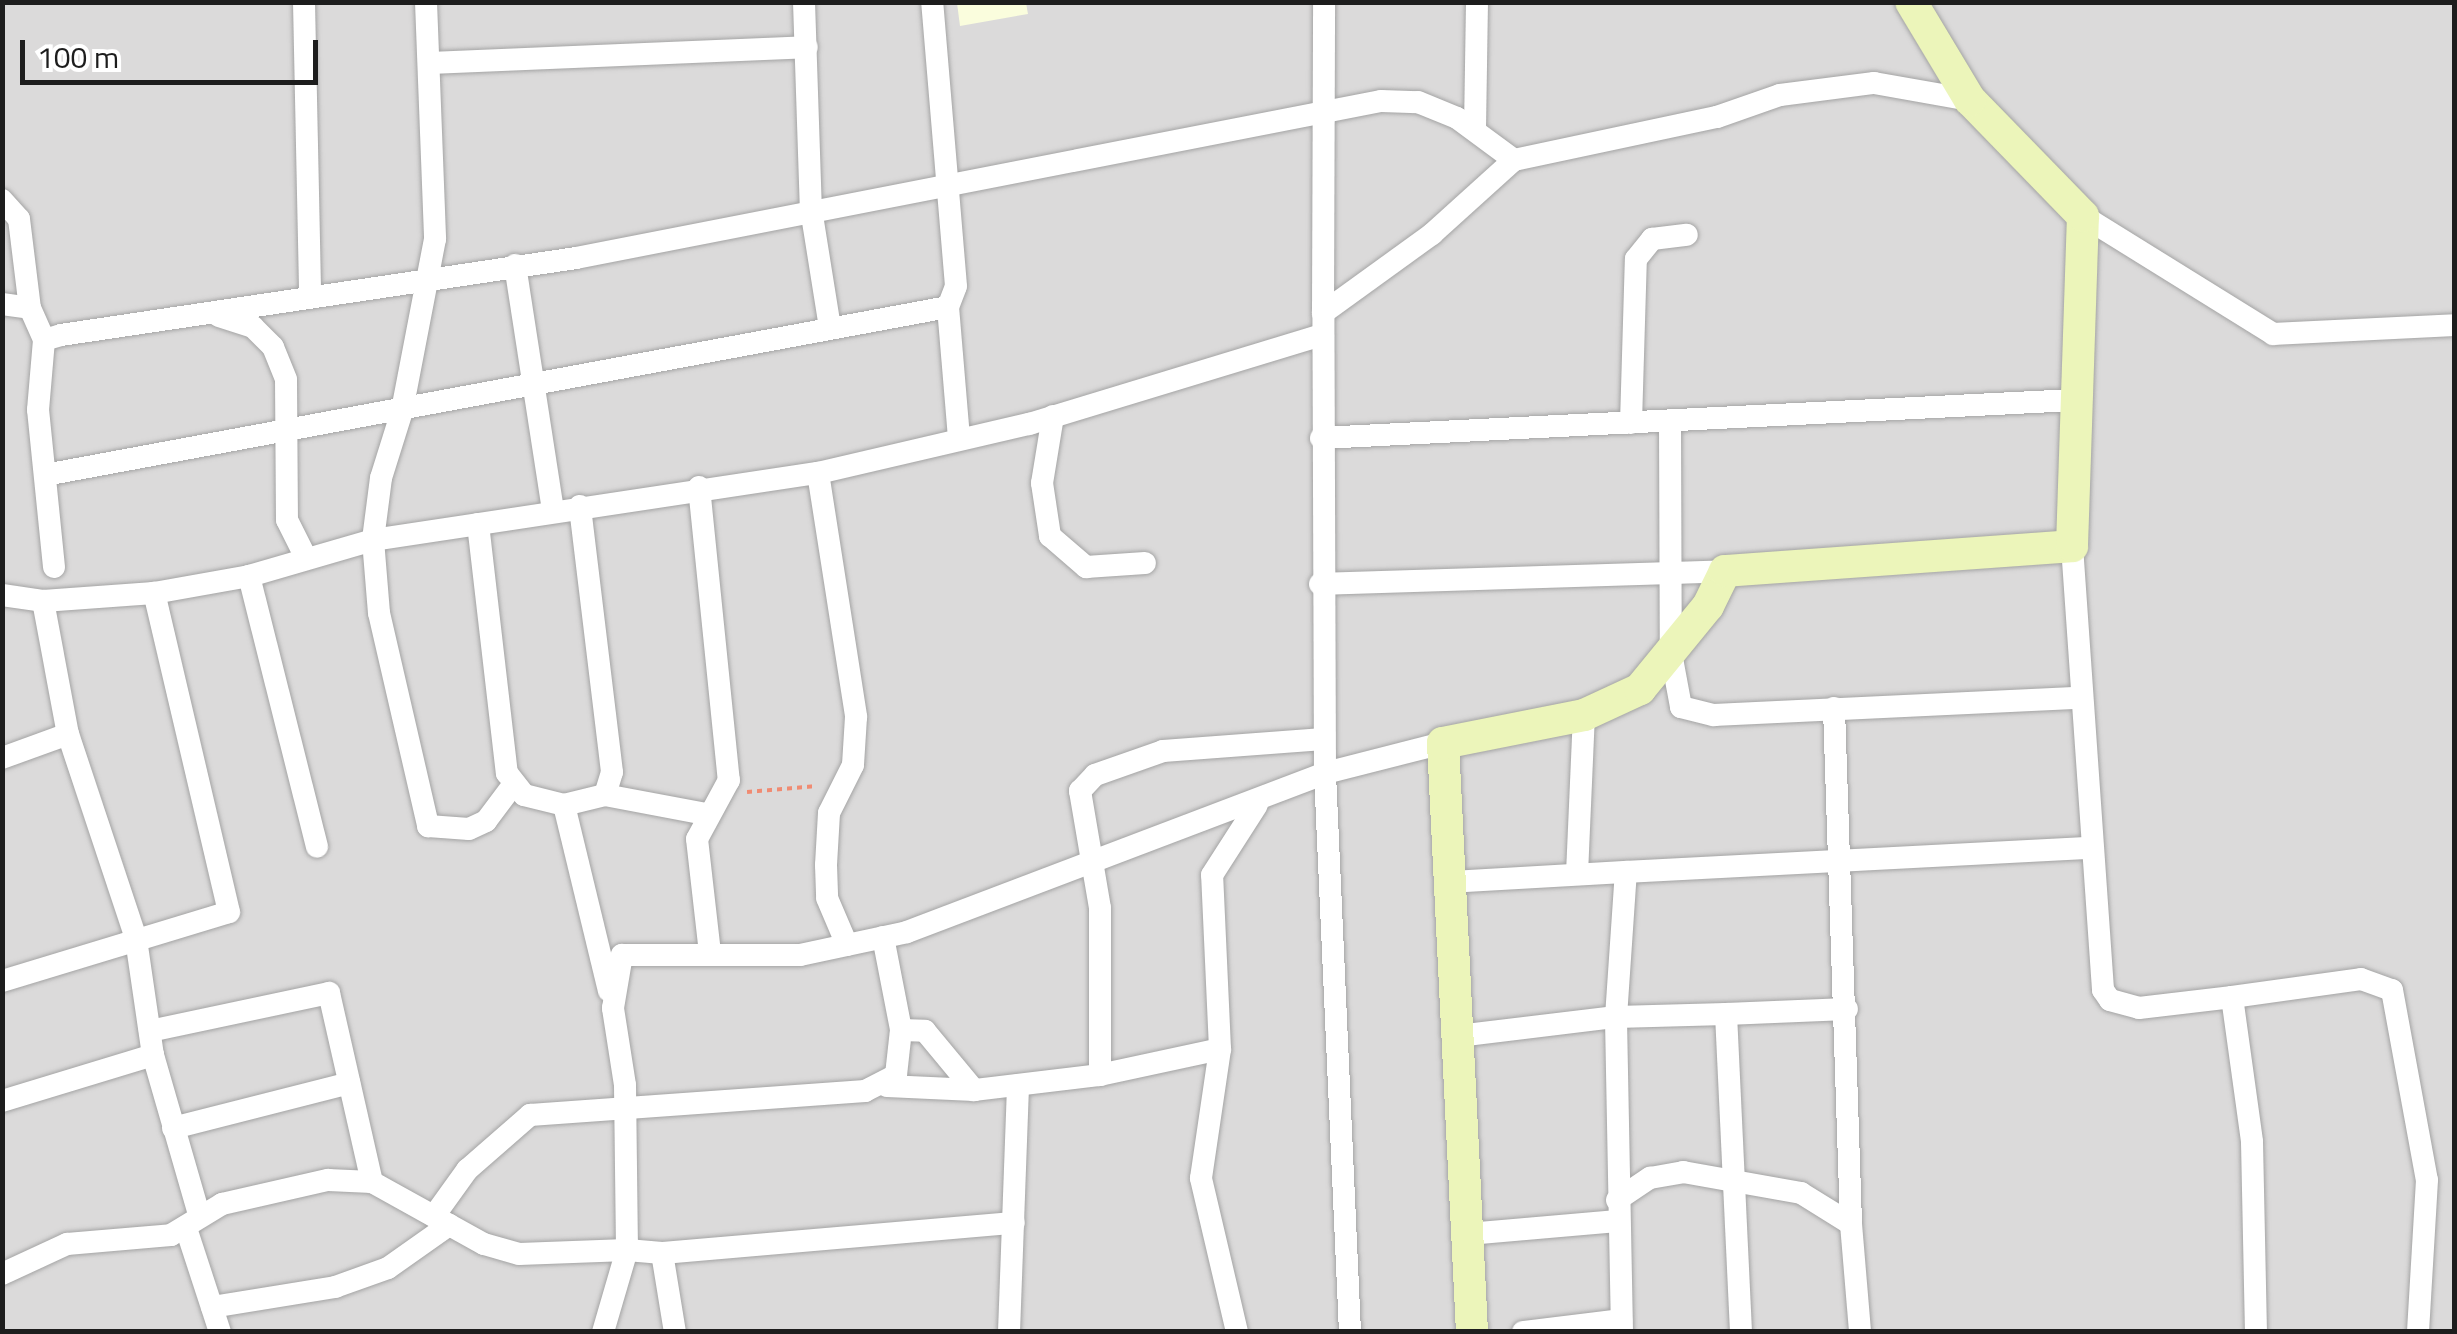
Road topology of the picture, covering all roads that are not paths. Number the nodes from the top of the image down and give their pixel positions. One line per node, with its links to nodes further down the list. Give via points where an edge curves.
1 (304, 2): 21 (street)
2 (426, 2): 9 (street)
3 (804, 2): 8 (street)
4 (932, 2): 14 (street)
5 (1324, 2): 11 (street)
6 (1477, 2): 12 (street)
7 (1911, 2): 10 (street)
8 (807, 48): 9 (street); 16 (street)
9 (429, 63): 20 (street)
10 (1970, 100): 13 (street, via 1874,83 1799,92); 17 (street)
11 (1321, 117): 12 (street, via 1380,101 1418,102); 14 (street); 27 (street)
12 (1475, 129): 13 (street)
13 (1514, 160): 27 (street)
14 (945, 188): 16 (street); 23 (street, via 956,286)
15 (2, 200): 24 (street, via 19,220)
16 (811, 209): 19 (street); 28 (street)
17 (2083, 216): 26 (street, via 2273,334); 31 (street)
18 (1687, 235): 35 (street, via 1652,239 1636,259)
19 (515, 265): 20 (street); 30 (street)
20 (430, 274): 21 (street); 32 (street)
21 (310, 296): 25 (street)
22 (2, 304): 24 (street)
23 (948, 307): 28 (street); 37 (street)
24 (30, 308): 29 (street)
25 (215, 315): 29 (street); 36 (street, via 253,327 273,347 286,380)
26 (2452, 321)
27 (1323, 324): 33 (street); 38 (street)
28 (830, 327): 30 (street)
29 (44, 340): 40 (street, via 38,410)
30 (531, 384): 32 (street); 43 (street)
31 (2075, 400): 34 (street); 46 (street)
32 (402, 411): 36 (street); 45 (street, via 380,478)
33 (1053, 416): 37 (street); 48 (street, via 1042,482 1050,536 1086,567)
34 (1670, 423): 35 (street); 51 (street)
35 (1631, 424): 38 (street)
36 (283, 434): 40 (street); 47 (street, via 287,520)
37 (959, 437): 39 (street)
38 (1322, 438): 53 (street)
39 (818, 473): 41 (street); 80 (street, via 856,717 853,765 828,813 827,898)
40 (45, 475): 49 (street)
41 (699, 487): 42 (street); 70 (street, via 727,794)
42 (580, 506): 43 (street); 67 (street, via 609,713)
43 (553, 511): 44 (street)
44 (478, 524): 45 (street); 66 (street)
45 (373, 540): 47 (street); 66 (street, via 392,686 428,826 469,829 486,821)
46 (2072, 546): 50 (street); 58 (street)
47 (305, 556): 52 (street)
48 (1145, 564)
49 (54, 567)
50 (1725, 571): 51 (street); 57 (street)
51 (1672, 573): 53 (street); 57 (street)
52 (249, 576): 54 (street); 71 (street)
53 (1320, 584): 62 (street)
54 (154, 593): 56 (street); 79 (street, via 230,903 220,919)
55 (2, 595): 56 (street)
56 (43, 601): 61 (street)
57 (1672, 653): 59 (street, via 1681,707 1689,711); 60 (street, via 1640,690)
58 (2079, 698): 59 (street); 72 (street)
59 (1834, 708): 73 (street)
60 (1584, 715): 63 (street); 76 (street)
61 (68, 734): 64 (street); 79 (street)
62 (1324, 739): 65 (street); 74 (street, via 1196,744 1095,774 1080,790)
63 (1443, 743): 65 (street); 77 (street)
64 (2, 758)
65 (1324, 773): 68 (street); 119 (street)
66 (513, 784): 69 (street)
67 (606, 795): 69 (street); 70 (street)
68 (1259, 802): 74 (street); 91 (street, via 1212,874)
69 (564, 806): 84 (street)
70 (706, 814): 81 (street, via 696,838)
71 (317, 847)
72 (2089, 848): 73 (street); 83 (street, via 2101,980 2110,1000 2139,1008)
73 (1839, 863): 75 (street); 85 (street)
74 (1093, 864): 78 (street); 93 (street)
75 (1626, 872): 76 (street); 87 (street)
76 (1577, 874): 77 (street)
77 (1450, 882): 90 (street)
78 (883, 937): 80 (street); 88 (street)
79 (136, 939): 82 (street); 89 (street)
80 (847, 945): 81 (street, via 800,955)
81 (710, 953): 84 (street, via 622,956)
82 (2, 981)
83 (2232, 997): 124 (street, via 2252,1142); 125 (street, via 2360,980 2392,990 2427,1180)
84 (613, 1008): 99 (street)
85 (1847, 1008): 86 (street); 107 (street)
86 (1726, 1014): 87 (street); 101 (street)
87 (1616, 1017): 90 (street); 103 (street)
88 (901, 1030): 96 (street); 97 (street, via 925,1031)
89 (150, 1031): 92 (street); 94 (street, via 330,993)
90 (1458, 1036): 108 (street)
91 (1220, 1049): 93 (street); 118 (street, via 1201,1178)
92 (153, 1055): 98 (street); 100 (street)
93 (1100, 1075): 95 (street)
94 (349, 1083): 100 (street); 102 (street)
95 (1018, 1085): 97 (street); 106 (street)
96 (887, 1086): 97 (street); 99 (street)
97 (974, 1090)
98 (2, 1101)
99 (626, 1108): 105 (street, via 530,1115 467,1170); 109 (street)
100 (173, 1128): 104 (street)
101 (1733, 1181): 103 (street, via 1668,1173); 107 (street, via 1773,1182); 122 (street)
102 (372, 1182): 104 (street, via 272,1190); 105 (street)
103 (1617, 1211): 108 (street); 113 (street)
104 (193, 1221): 111 (street, via 67,1244); 112 (street)
105 (442, 1221): 109 (street, via 518,1254); 112 (street, via 388,1268 334,1287)
106 (1014, 1223): 110 (street); 117 (street)
107 (1850, 1224): 123 (street)
108 (1468, 1234): 120 (street)
109 (627, 1250): 110 (street); 115 (street)
110 (662, 1253): 116 (street)
111 (2, 1274)
112 (212, 1306): 114 (street)
113 (1622, 1326): 121 (street)
114 (220, 1332)
115 (603, 1332)
116 (674, 1332)
117 (1009, 1332)
118 (1237, 1332)
119 (1350, 1332)
120 (1472, 1332)
121 (1523, 1332)
122 (1740, 1332)
123 (1860, 1332)
124 (2256, 1332)
125 (2418, 1332)

